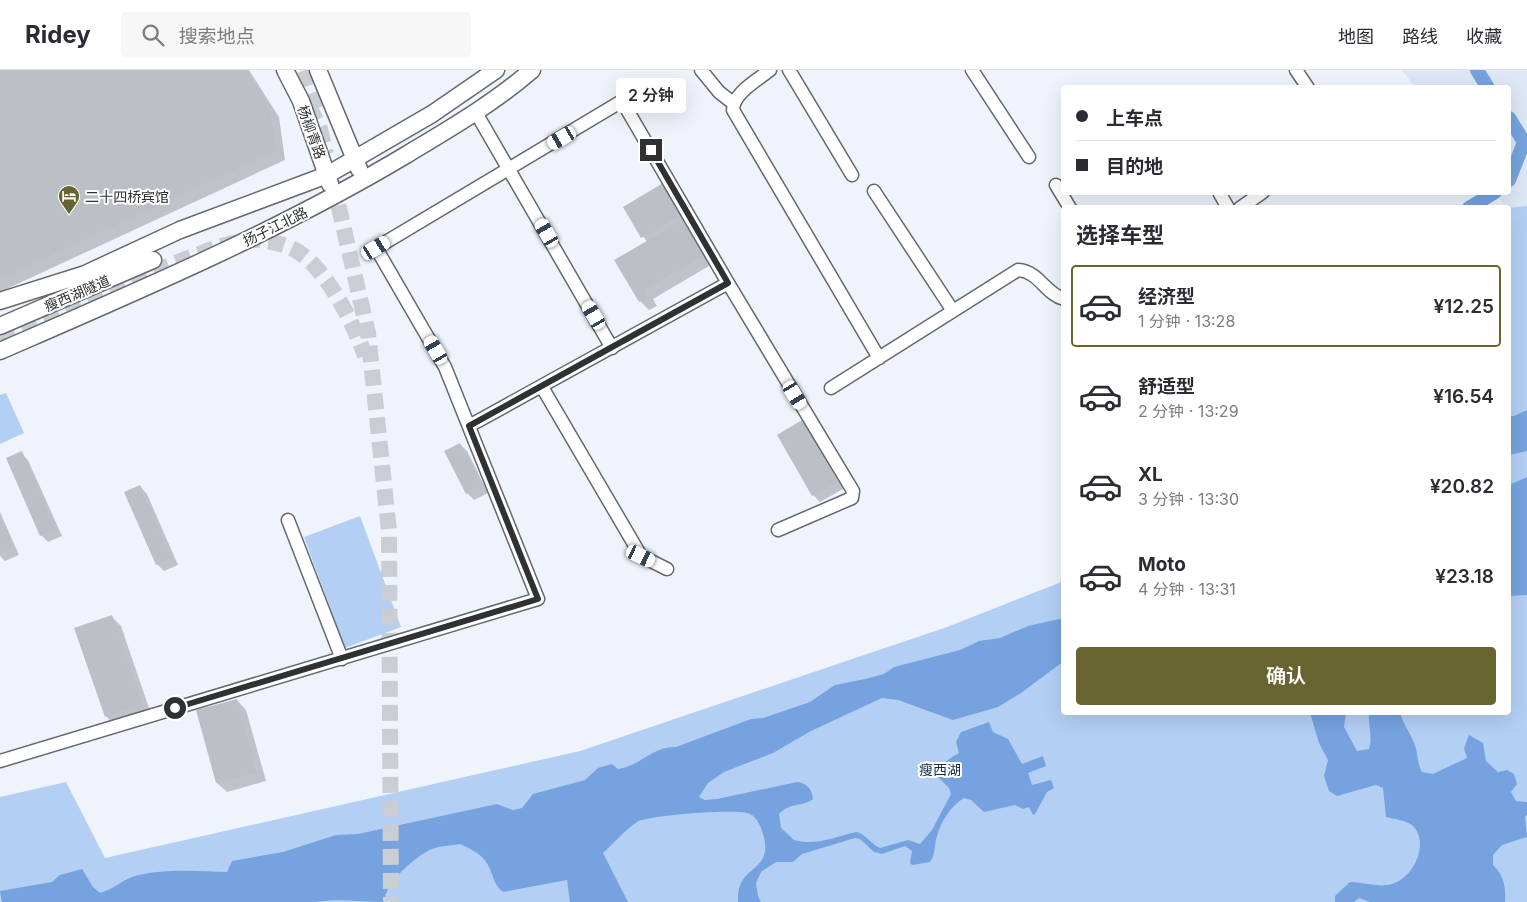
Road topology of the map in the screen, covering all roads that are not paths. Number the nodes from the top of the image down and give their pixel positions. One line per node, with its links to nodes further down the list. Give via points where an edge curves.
1 (286, 70): 16 (main road, 杨柳青路, via 301,101)
2 (318, 70): 14 (main road, 杨柳青路)
3 (496, 70): 14 (main road, 扬子江北路, via 432,114)
4 (532, 70): 12 (main road, 扬子江北路)
5 (701, 70): 11 (lane, via 719,92)
6 (770, 70): 11 (lane)
7 (789, 70): 17 (lane)
8 (972, 70): 13 (lane)
9 (1296, 70): 10 (lane)
10 (1306, 85)
11 (733, 102): 33 (lane, via 732,110 737,120)
12 (475, 111): 15 (lane); 18 (main road, 扬子江北路)
13 (1029, 157)
14 (355, 159): 16 (main road, 扬子江北路); 18 (main road, 杨柳青路)
15 (510, 168): 26 (lane, via 622,101); 31 (lane); 36 (lane, via 376,248 446,367)
16 (327, 175): 23 (main road, 杨柳青路); 28 (main road, 扬子江北路, via 180,230 85,274)
17 (852, 175)
18 (363, 180): 23 (main road, 扬子江北路)
19 (1056, 185): 21 (lane)
20 (874, 191): 29 (lane)
21 (1061, 193)
22 (1259, 195): 24 (lane)
23 (333, 197): 32 (main road, 扬子江北路, via 171,276)
24 (1244, 205)
25 (153, 260): 30 (main road, 瘦西湖隧道)
26 (728, 283): 31 (lane); 38 (lane, via 853,491 852,498)
27 (1061, 298): 29 (lane, via 1028,270 1018,270)
28 (0, 301)
29 (953, 311): 33 (lane)
30 (0, 326)
31 (612, 348): 34 (lane)
32 (0, 351)
33 (879, 358): 35 (lane)
34 (542, 387): 36 (lane); 39 (lane, via 641,556)
35 (830, 388)
36 (469, 426): 40 (lane, via 538,599)
37 (288, 520): 40 (lane)
38 (778, 530)
39 (667, 569)
40 (342, 658): 41 (lane)
41 (0, 761)

